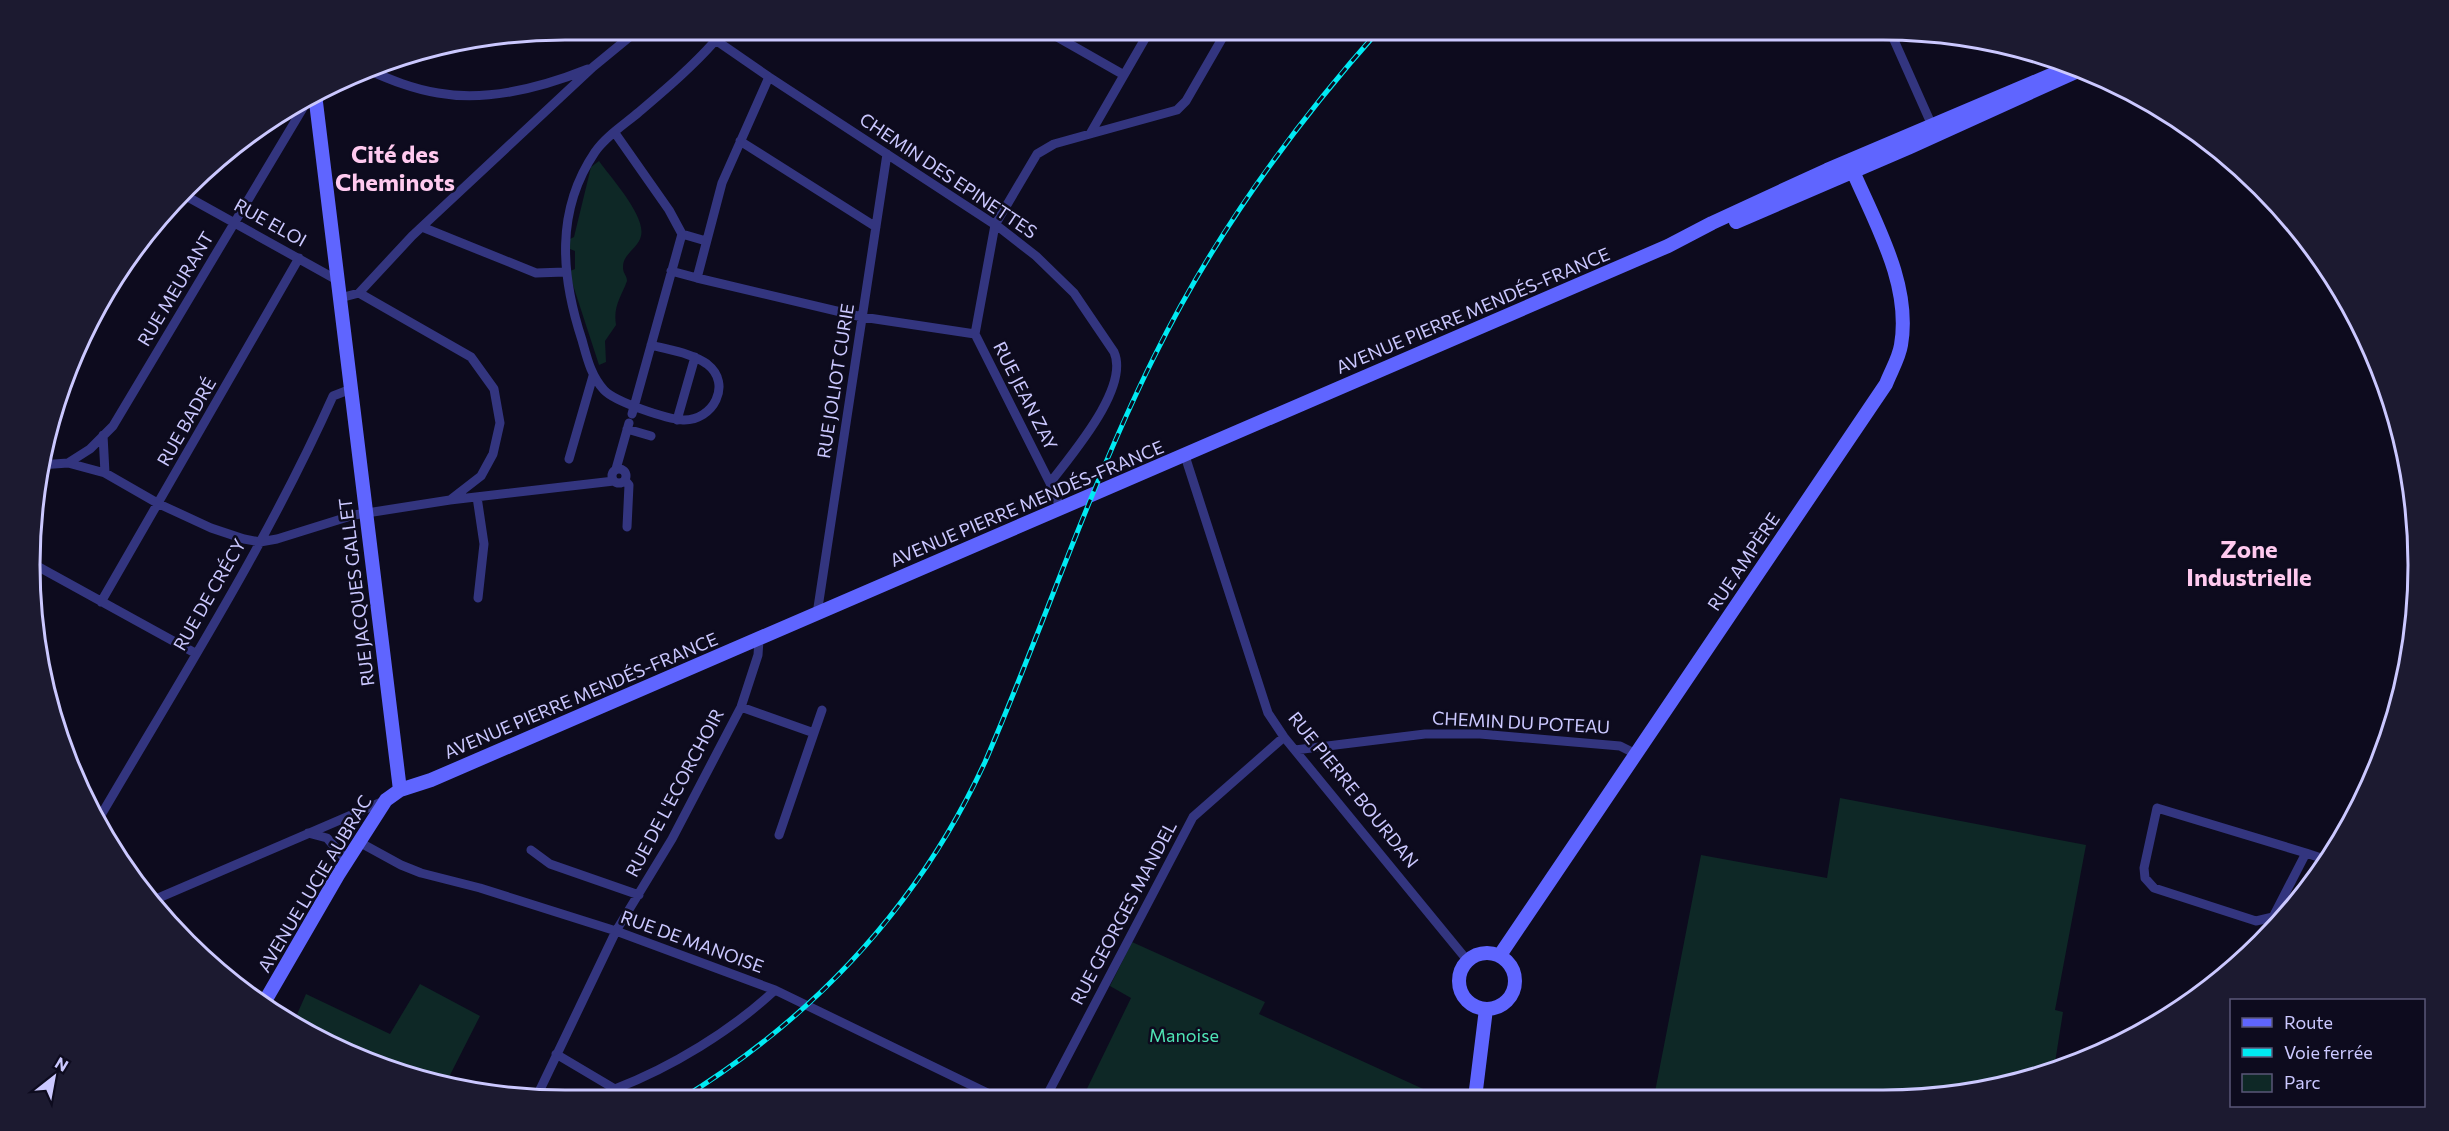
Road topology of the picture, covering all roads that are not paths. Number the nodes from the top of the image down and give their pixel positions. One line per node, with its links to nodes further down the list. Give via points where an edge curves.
1 (626, 40): 7 (street)
2 (715, 40): 12 (street, CHEMIN DES EPINETTES); 16 (street, via 686,72)
3 (1063, 40): 11 (street)
4 (1144, 40): 11 (street)
5 (1221, 40): 17 (street, via 1177,110)
6 (1894, 41): 15 (street)
7 (593, 67): 10 (street, via 548,84 480,95 440,94); 24 (street)
8 (2061, 71): 15 (main road, AVENUE PIERRE MENDÉS-FRANCE)
9 (2069, 74): 15 (main road, AVENUE PIERRE MENDÉS-FRANCE)
10 (379, 75)
11 (1124, 75): 17 (street)
12 (769, 77): 18 (street); 19 (street, CHEMIN DES EPINETTES)
13 (316, 104): 32 (main road, RUE JACQUES GALLET)
14 (300, 113): 22 (street, RUE MEURANT)
15 (1934, 130): 20 (main road, AVENUE PIERRE MENDÉS-FRANCE)
16 (615, 133): 26 (street); 30 (street, via 597,150 574,196 565,241)
17 (1090, 134): 23 (street, via 1054,144 1037,154)
18 (740, 141): 25 (street); 27 (street, via 722,183)
19 (887, 154): 23 (street, CHEMIN DES EPINETTES); 25 (street, RUE JOLIOT CURIE)
20 (1848, 168): 45 (main road, AVENUE PIERRE MENDÉS-FRANCE, via 1715,230 1668,246); 74 (main road, RUE AMPÈRE, via 1892,263 1903,309 1901,346 1886,384)
21 (190, 198): 22 (street, RUE ELOI)
22 (235, 223): 28 (street, RUE ELOI); 43 (street, RUE MEURANT)
23 (995, 225): 36 (street, RUE JEAN ZAY); 54 (street, CHEMIN DES EPINETTES, via 1021,243 1069,288 1119,362 1099,417)
24 (422, 227): 30 (street, via 536,273); 33 (street)
25 (876, 227): 35 (street, RUE JOLIOT CURIE)
26 (682, 234): 27 (street); 29 (street)
27 (706, 241): 31 (street)
28 (299, 258): 32 (street, RUE ELOI); 58 (street, RUE BADRÉ)
29 (671, 271): 31 (street); 37 (street)
30 (565, 272): 39 (street)
31 (697, 278): 35 (street)
32 (337, 279): 34 (main road, RUE JACQUES GALLET)
33 (359, 293): 34 (street); 51 (street, via 471,357 494,390 498,435)
34 (340, 298): 40 (main road, RUE JACQUES GALLET)
35 (862, 317): 36 (street); 66 (street, RUE JOLIOT CURIE)
36 (975, 334): 54 (street, RUE JEAN ZAY)
37 (651, 345): 38 (street); 41 (street)
38 (695, 357): 42 (street); 42 (street, via 716,374 719,396 700,418)
39 (594, 376): 41 (street, via 609,395 621,402); 46 (street)
40 (351, 389): 60 (main road, RUE JACQUES GALLET); 62 (street, RUE DE CRÉCY, via 333,396)
41 (630, 418): 42 (street); 44 (street); 49 (street)
42 (677, 420)
43 (104, 435): 47 (street, RUE MEURANT); 50 (street)
44 (651, 436)
45 (1185, 456): 59 (main road, AVENUE PIERRE MENDÉS-FRANCE); 72 (street, RUE PIERRE BOURDAN, via 1268,713)
46 (569, 459)
47 (68, 463): 48 (street); 50 (street)
48 (51, 464)
49 (616, 469): 52 (street, via 625,471); 53 (street)
50 (105, 473): 58 (street)
51 (482, 476): 55 (street); 57 (street)
52 (625, 480): 53 (street); 61 (street)
53 (614, 481): 55 (street)
54 (1050, 483): 59 (street, RUE JEAN ZAY)
55 (487, 495): 56 (street)
56 (477, 496): 57 (street); 64 (street, via 484,544)
57 (450, 500): 60 (street)
58 (159, 504): 62 (street, via 211,528); 65 (street, RUE BADRÉ)
59 (1061, 509): 66 (main road, AVENUE PIERRE MENDÉS-FRANCE)
60 (366, 512): 62 (street); 75 (main road, RUE JACQUES GALLET)
61 (627, 527)
62 (260, 542): 68 (street, RUE DE CRÉCY)
63 (40, 568): 65 (street)
64 (478, 598)
65 (101, 602): 68 (street)
66 (817, 614): 67 (main road, AVENUE PIERRE MENDÉS-FRANCE)
67 (759, 640): 69 (street, RUE DE L'ECORCHOIR); 75 (main road, AVENUE PIERRE MENDÉS-FRANCE)
68 (195, 654): 77 (street, RUE DE CRÉCY)
69 (741, 707): 71 (street, RUE DE L'ECORCHOIR); 85 (street, RUE DE L'ECORCHOIR)
70 (822, 710): 71 (street)
71 (814, 733): 79 (street)
72 (1284, 737): 73 (street, RUE PIERRE BOURDAN); 96 (street, RUE GEORGES MANDEL, via 1193,817)
73 (1294, 750): 74 (street, CHEMIN DU POTEAU, via 1425,734 1480,734 1620,746); 89 (street, RUE PIERRE BOURDAN)
74 (1636, 754): 88 (main road, RUE AMPÈRE)
75 (400, 790): 76 (main road, AVENUE LUCIE AUBRAC)
76 (386, 801): 78 (street); 80 (main road, AVENUE LUCIE AUBRAC)
77 (103, 812)
78 (308, 833): 84 (street, via 327,838); 86 (street)
79 (778, 835)
80 (359, 842): 84 (main road, AVENUE LUCIE AUBRAC); 87 (street, RUE DE MANOISE, via 421,873)
81 (531, 850): 85 (street, RUE DE L'ECORCHOIR, via 550,864)
82 (2306, 853): 82 (street, via 2273,917 2256,921 2154,888 2145,878 2157,808); 83 (street)
83 (2320, 858)
84 (347, 861): 91 (main road, AVENUE LUCIE AUBRAC)
85 (639, 895): 87 (street, RUE DE L'ECORCHOIR)
86 (159, 898)
87 (616, 931): 90 (street, RUE DE MANOISE); 93 (street, RUE DE L'ECORCHOIR)
88 (1500, 955): 89 (main road, via 1485,952); 92 (main road, via 1513,969 1514,990 1506,1002)
89 (1467, 960): 92 (main road, via 1459,974 1460,991 1471,1004)
90 (775, 990): 93 (street, via 740,1020 688,1053 615,1089); 95 (street, RUE DE MANOISE)
91 (267, 997)
92 (1486, 1009): 97 (main road)
93 (556, 1054): 94 (street, RUE DE L'ECORCHOIR)
94 (540, 1089)
95 (981, 1090)
96 (1050, 1090)
97 (1476, 1090)

